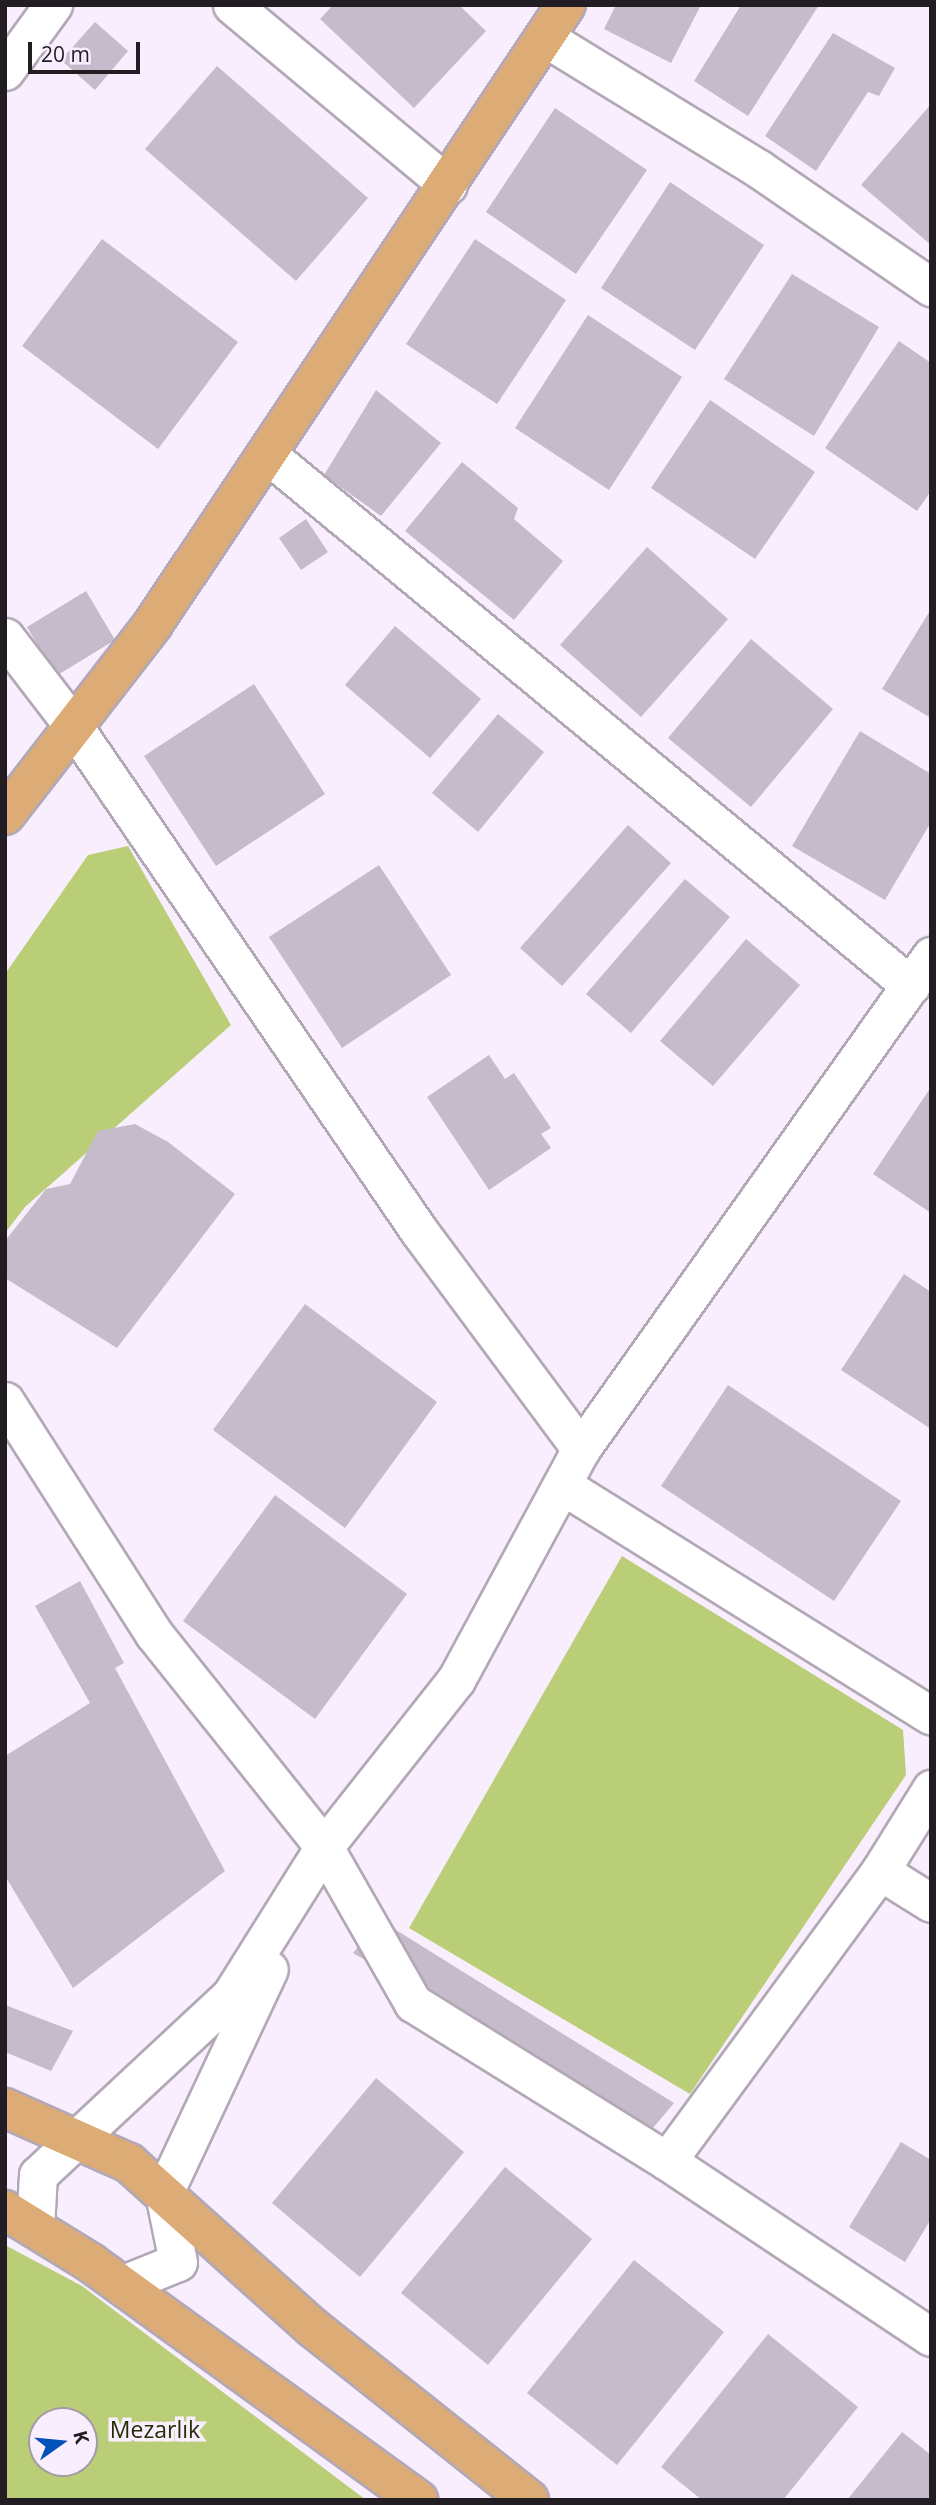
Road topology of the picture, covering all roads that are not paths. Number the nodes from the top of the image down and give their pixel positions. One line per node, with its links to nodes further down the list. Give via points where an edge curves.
1 (53, 5): 5 (street)
2 (232, 5): 6 (street)
3 (566, 5): 4 (main road)
4 (547, 39): 6 (main road); 7 (street, via 759,169)
5 (5, 71)
6 (448, 185): 8 (main road)
7 (931, 287)
8 (267, 454): 10 (main road, via 153,624); 13 (street)
9 (5, 637): 10 (street)
10 (74, 727): 11 (main road); 15 (street, via 419,1231)
11 (5, 816)
12 (931, 956): 13 (street)
13 (911, 986): 15 (street)
14 (5, 1401): 19 (street, via 154,1634)
15 (582, 1448): 16 (street)
16 (562, 1485): 17 (street); 19 (street, via 456,1680)
17 (931, 1716)
18 (931, 1789): 20 (street)
19 (324, 1847): 23 (street, via 232,1996); 24 (street, via 413,2003); 25 (street)
20 (880, 1871): 21 (street); 24 (street)
21 (931, 1903)
22 (5, 2108): 23 (main road)
23 (75, 2139): 25 (main road, via 129,2163); 26 (street, via 38,2175)
24 (667, 2161): 28 (street)
25 (164, 2193): 27 (street, via 178,2262); 30 (main road, via 313,2328)
26 (20, 2219): 27 (main road)
27 (121, 2284): 29 (main road)
28 (931, 2337)
29 (418, 2500)
30 (529, 2500)

